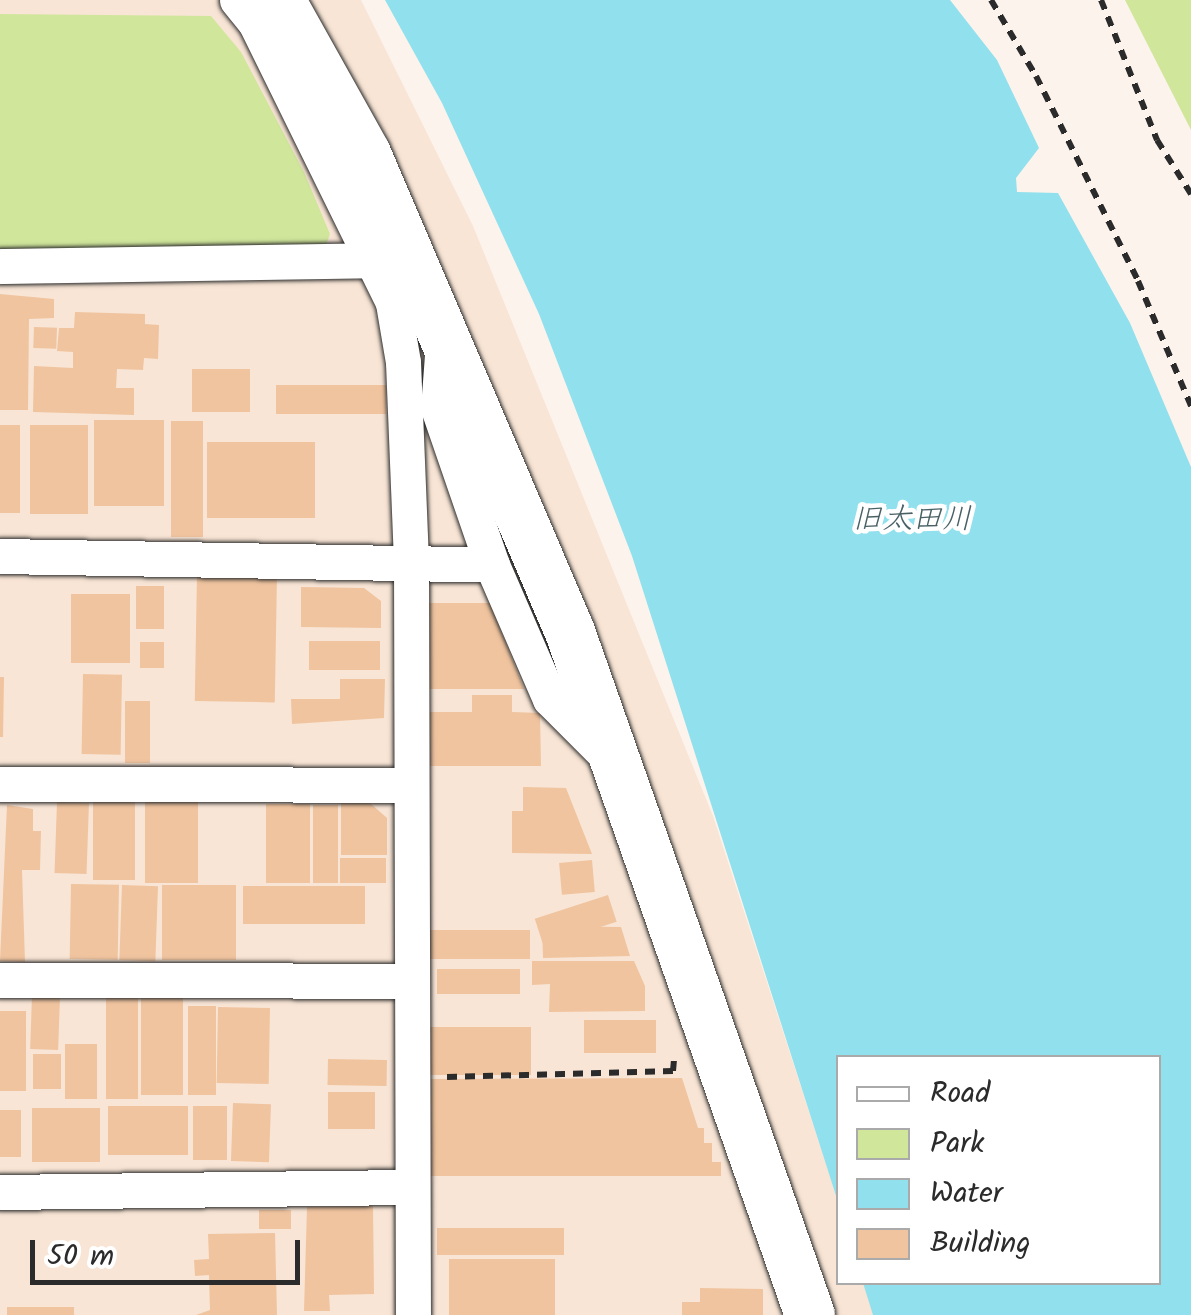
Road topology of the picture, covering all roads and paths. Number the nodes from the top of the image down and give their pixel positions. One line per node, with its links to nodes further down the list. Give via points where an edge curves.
1 (237, 0): 6 (street, via 255,22)
2 (280, 0): 8 (street, via 366,154)
3 (991, 0): 9 (path, via 1036,76)
4 (1101, 0): 5 (path, via 1158,140)
5 (1191, 194)
6 (371, 260): 7 (street); 11 (street, via 393,302 403,362)
7 (0, 266)
8 (444, 328): 12 (street, via 438,408); 13 (street)
9 (1191, 406)
10 (0, 556): 11 (street)
11 (411, 561): 12 (street); 15 (street)
12 (492, 565): 13 (street, via 550,699)
13 (621, 770): 23 (street)
14 (0, 784): 15 (street)
15 (410, 785): 17 (street)
16 (0, 980): 17 (street)
17 (410, 981): 19 (street)
18 (674, 1052): 19 (path, via 673,1071)
19 (410, 1077): 20 (street)
20 (412, 1187): 21 (street); 22 (street)
21 (0, 1192)
22 (414, 1315)
23 (810, 1315)

